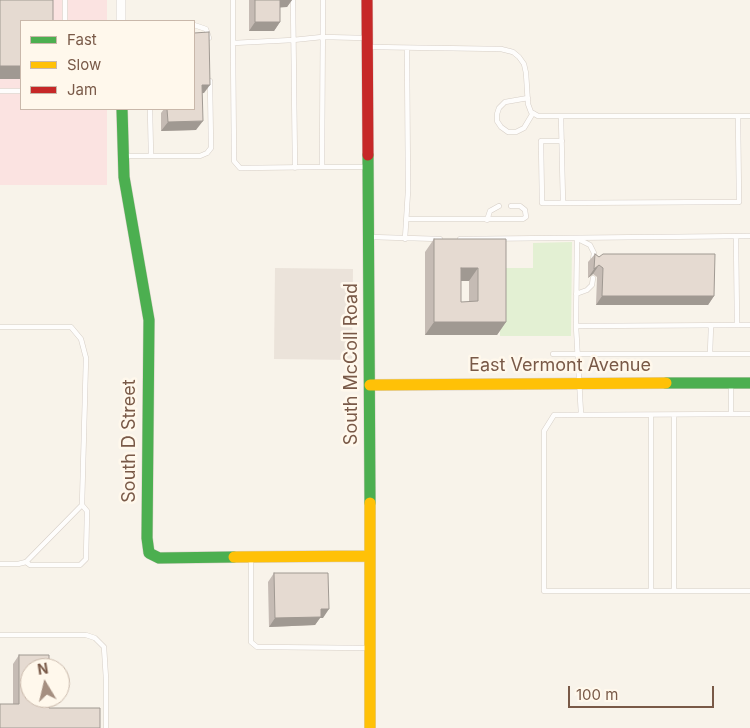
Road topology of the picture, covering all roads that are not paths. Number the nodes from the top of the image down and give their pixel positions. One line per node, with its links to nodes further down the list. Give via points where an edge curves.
1 (65, 0): 7 (lane)
2 (121, 0): 8 (street)
3 (233, 0): 12 (lane)
4 (293, 0): 11 (lane)
5 (322, 0): 10 (lane)
6 (367, 0): 13 (street, South McColl Road)
7 (65, 20)
8 (121, 20)
9 (195, 25): 14 (lane, via 206,29)
10 (322, 37): 11 (lane); 13 (lane); 29 (lane)
11 (293, 40): 12 (lane); 31 (lane)
12 (233, 43): 31 (lane, via 234,161 240,168)
13 (367, 43): 15 (lane); 30 (street, South McColl Road)
14 (209, 44)
15 (407, 48): 19 (lane, via 501,49 513,52 524,64); 35 (lane)
16 (209, 73): 28 (lane, via 210,148 207,153 200,156)
17 (0, 91): 18 (lane)
18 (20, 91)
19 (528, 98): 22 (lane); 22 (lane, via 505,102 499,108 497,121 508,132 516,132 524,128)
20 (122, 110): 27 (street, South D Street)
21 (150, 110): 28 (lane)
22 (533, 113): 23 (lane)
23 (562, 116): 24 (lane); 26 (lane)
24 (738, 116): 25 (lane); 32 (lane, via 739,202)
25 (750, 116)
26 (562, 141): 32 (lane); 32 (lane, via 541,141 541,185 542,203)
27 (122, 156): 28 (lane); 67 (street, South D Street, via 149,320 149,553 159,558)
28 (151, 156)
29 (322, 167): 30 (lane); 31 (lane)
30 (368, 167): 39 (street, South McColl Road)
31 (295, 168)
32 (563, 202)
33 (499, 206): 36 (lane, via 490,212)
34 (511, 206): 36 (lane, via 520,206 526,217 523,220)
35 (406, 220): 36 (lane); 41 (lane)
36 (488, 220)
37 (736, 236): 38 (lane); 40 (lane); 48 (lane)
38 (750, 236)
39 (369, 237): 41 (lane); 59 (street, South McColl Road)
40 (577, 238): 43 (lane); 44 (lane, via 590,245 594,253); 46 (lane)
41 (405, 239): 42 (lane)
42 (443, 239)
43 (453, 239)
44 (593, 262)
45 (593, 278): 46 (lane, via 587,290)
46 (576, 294): 50 (lane)
47 (711, 325): 48 (lane); 50 (lane); 53 (lane)
48 (736, 325): 49 (lane)
49 (750, 325)
50 (576, 326): 55 (lane)
51 (0, 327): 65 (lane, via 71,327 81,339 86,358)
52 (553, 354): 55 (lane)
53 (710, 354): 54 (lane); 55 (lane)
54 (750, 354)
55 (577, 355): 58 (lane)
56 (750, 382): 57 (street, East Vermont Avenue)
57 (732, 383): 58 (street, East Vermont Avenue); 61 (lane)
58 (579, 384): 59 (street, East Vermont Avenue); 60 (lane)
59 (370, 385): 66 (street, South McColl Road)
60 (582, 414): 63 (lane); 70 (lane, via 554,415 544,431 544,591)
61 (732, 414): 62 (lane); 64 (lane)
62 (748, 414)
63 (651, 415): 64 (lane); 70 (lane)
64 (674, 415): 71 (lane)
65 (82, 505): 68 (lane); 68 (lane, via 87,511 86,559 80,565 30,566)
66 (370, 556): 67 (street, South D Street); 74 (street, South McColl Road)
67 (251, 557): 74 (lane, via 251,642 257,647)
68 (26, 562): 69 (lane)
69 (0, 564)
70 (650, 590): 71 (lane)
71 (674, 591): 72 (lane)
72 (750, 591)
73 (0, 636): 75 (lane, via 86,635 95,638 104,647)
74 (370, 648): 76 (street, South McColl Road)
75 (106, 728)
76 (370, 728)

